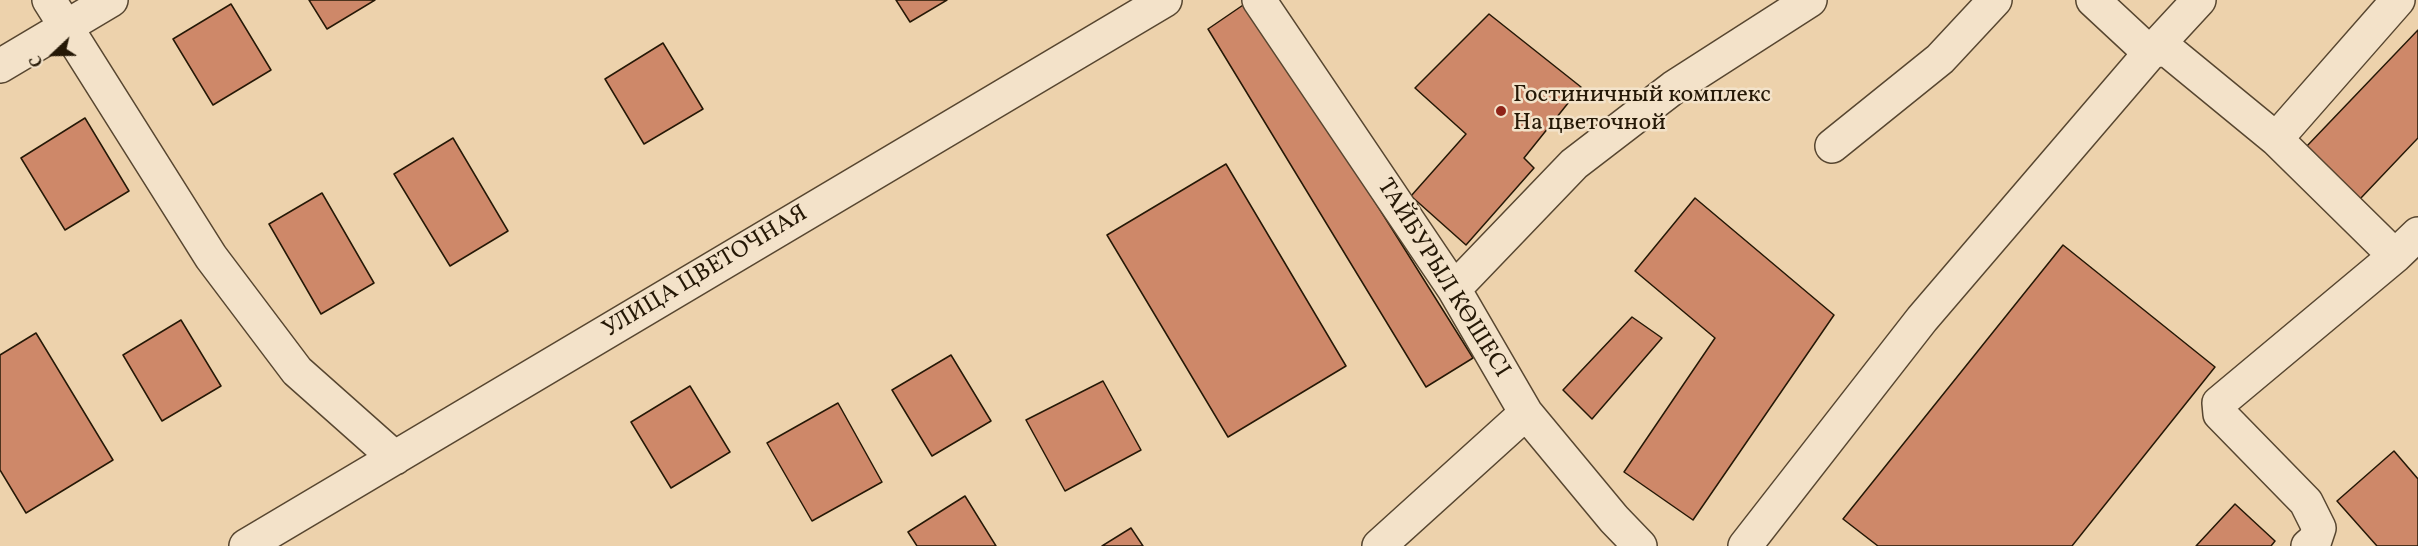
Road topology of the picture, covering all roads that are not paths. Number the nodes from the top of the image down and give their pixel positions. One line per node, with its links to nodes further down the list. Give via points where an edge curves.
1 (111, 0): 9 (street)
2 (1165, 0): 18 (street, УЛИЦА ЦВЕТОЧНАЯ)
3 (1259, 0): 16 (street, ТАЙБУРЫЛ КӨШЕСІ)
4 (1810, 0): 16 (street, via 1673,88 1574,164)
5 (1995, 0): 13 (street, via 1940,59)
6 (2093, 0): 10 (street)
7 (2199, 0): 10 (street)
8 (2398, 0): 12 (street)
9 (57, 13): 11 (street); 18 (street, via 211,257 297,371)
10 (2150, 53): 12 (street, via 2162,49 2170,52); 22 (street, via 1922,319)
11 (0, 66)
12 (2276, 139): 15 (street)
13 (1832, 146)
14 (2418, 234): 15 (street)
15 (2395, 256): 23 (street, via 2219,403 2220,414 2306,502 2319,528)
16 (1454, 289): 17 (street, ТАЙБУРЫЛ КӨШЕСІ)
17 (1526, 413): 20 (street); 21 (street, ТАЙБУРЫЛ КӨШЕСІ)
18 (395, 458): 19 (street, УЛИЦА ЦВЕТОЧНАЯ)
19 (246, 546)
20 (1379, 546)
21 (1640, 546)
22 (1745, 546)
23 (2308, 546)

